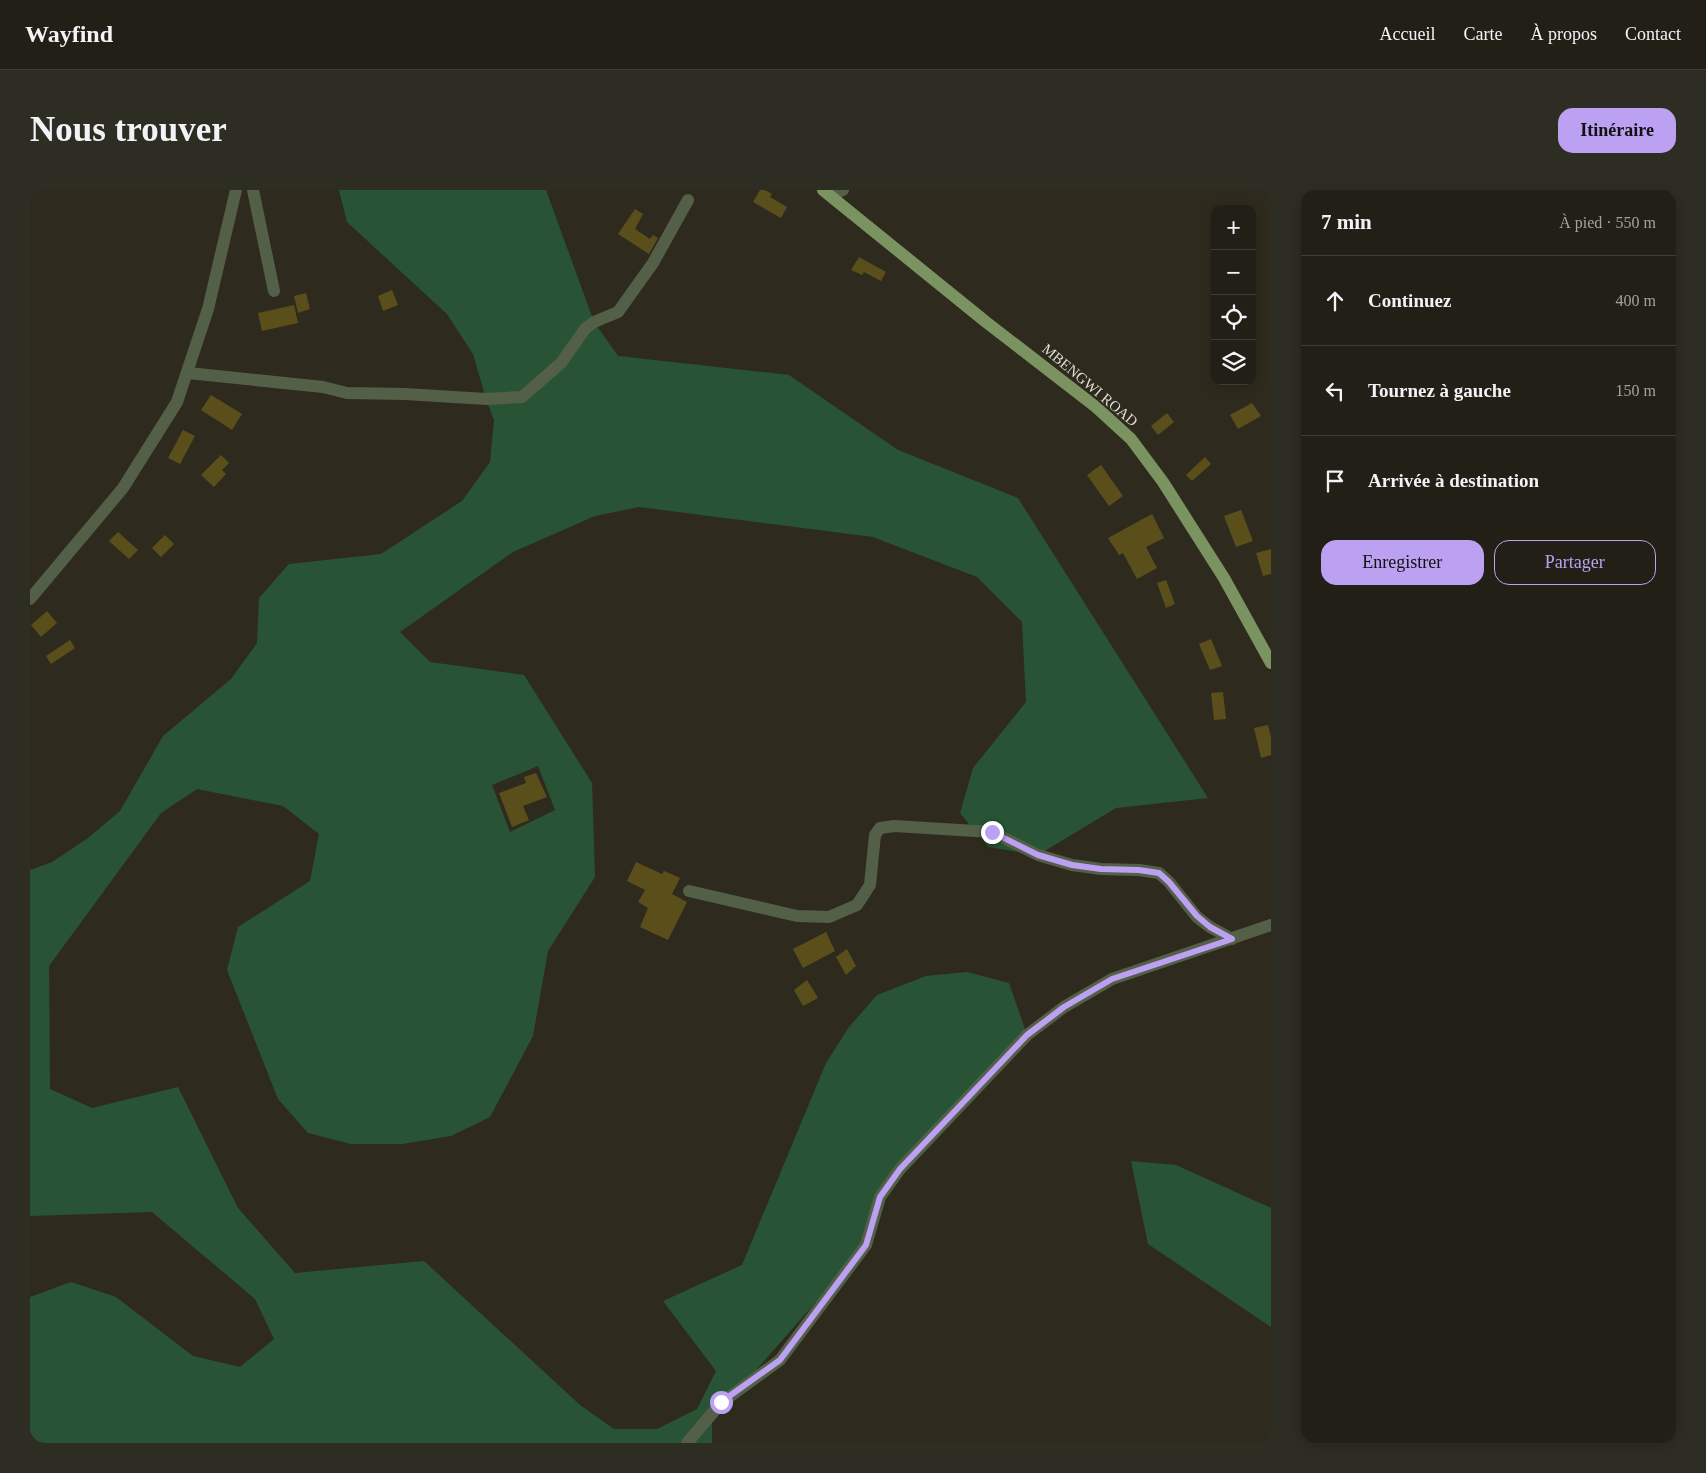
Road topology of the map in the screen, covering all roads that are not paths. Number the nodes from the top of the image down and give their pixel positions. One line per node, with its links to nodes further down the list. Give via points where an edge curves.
1 (236, 190): 7 (street, via 208,309)
2 (253, 190): 6 (street)
3 (843, 190): 4 (street)
4 (827, 193): 9 (main road, MBENGWI ROAD, via 1096,407 1131,439 1163,482 1224,578)
5 (688, 200): 7 (street, via 652,263 618,312 585,329 561,363 522,396 486,399 347,393 323,387)
6 (274, 291)
7 (188, 373): 8 (street, via 177,402 123,488)
8 (30, 599)
9 (1271, 663)
10 (689, 891): 12 (street, via 797,916 829,917 857,905 870,884 875,835 880,828 992,832 1038,855 1072,865 1159,873 1197,916)
11 (1271, 925): 12 (street)
12 (1232, 939): 13 (street, via 1112,979 1064,1007 1027,1035 900,1169 880,1197 866,1245 780,1360 721,1402)
13 (687, 1443)

